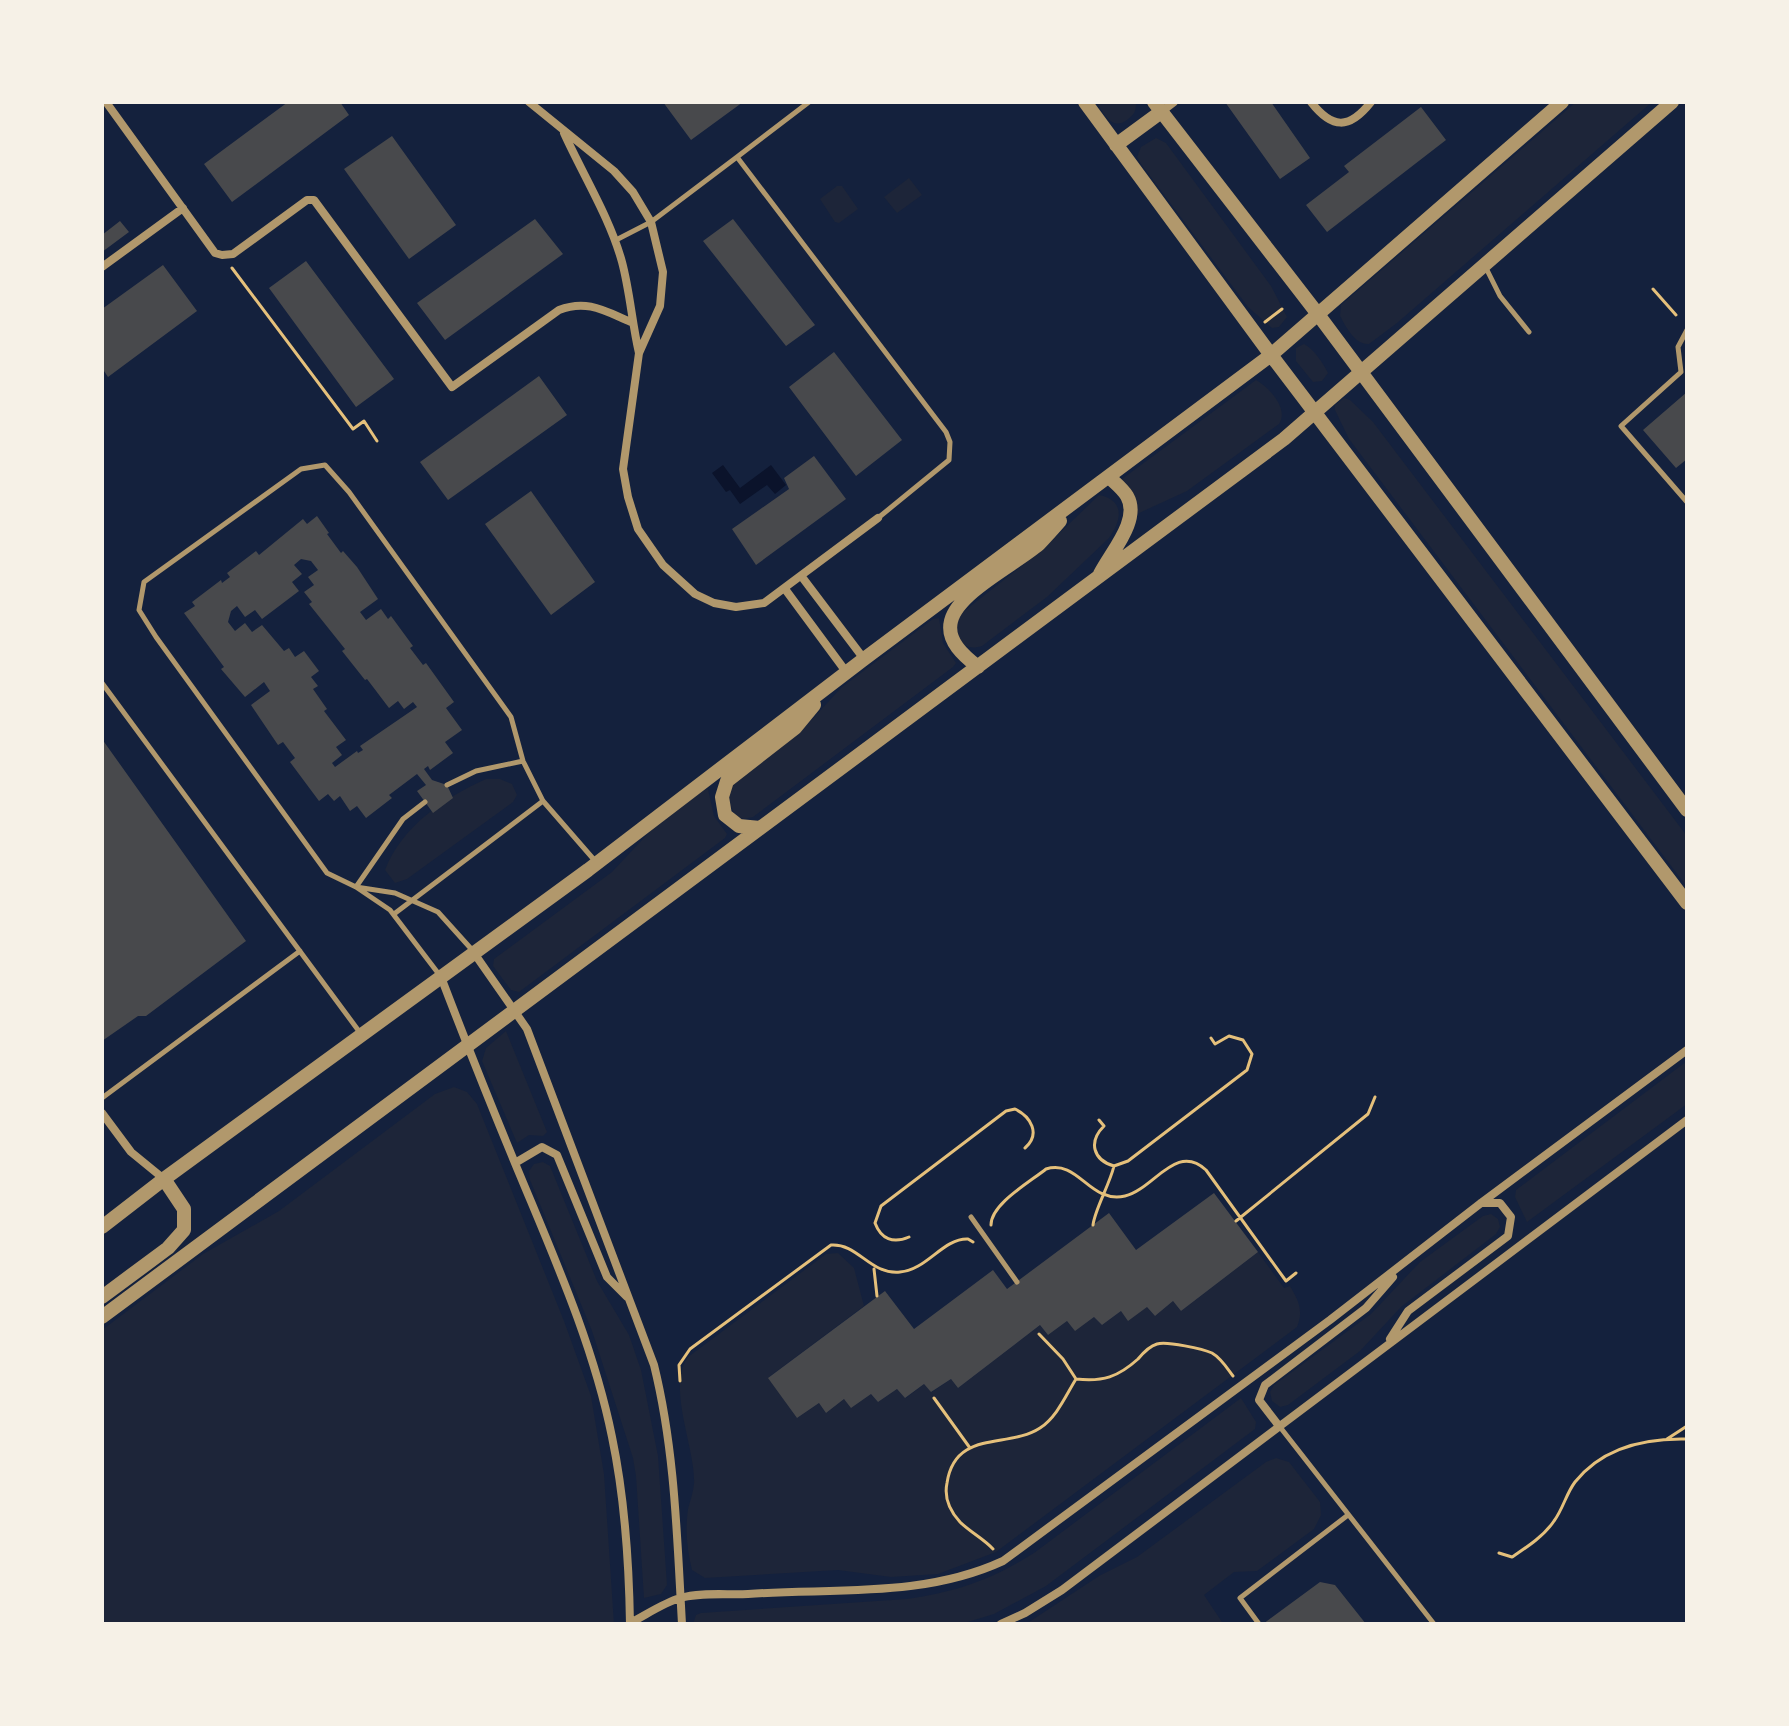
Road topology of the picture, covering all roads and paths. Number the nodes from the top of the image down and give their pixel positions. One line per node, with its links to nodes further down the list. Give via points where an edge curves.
1 (106, 102): 14 (street)
2 (529, 102): 11 (street)
3 (809, 102): 13 (lane)
4 (1085, 102): 12 (street)
5 (1174, 102): 10 (street)
6 (1311, 102): 7 (street, via 1321,115 1342,124)
7 (1371, 102)
8 (1562, 102): 22 (street)
9 (1672, 102): 18 (street)
10 (1158, 107): 12 (street); 22 (street)
11 (564, 132): 15 (street, via 614,171); 16 (street)
12 (1116, 145): 29 (street)
13 (737, 157): 15 (lane); 37 (lane, via 950,442 949,460)
14 (183, 208): 17 (street, via 215,253); 19 (street)
15 (651, 222): 16 (lane); 28 (street, via 663,272 660,306)
16 (615, 241): 24 (street)
17 (222, 255): 24 (street, via 233,254 314,200 452,387 575,303); 33 (path, via 353,429 364,421)
18 (1484, 264): 27 (lane, via 1500,296); 31 (street)
19 (102, 267)
20 (1653, 289): 23 (path)
21 (1282, 309): 25 (path)
22 (1317, 313): 29 (street); 31 (street)
23 (1676, 315)
24 (631, 322): 28 (street)
25 (1265, 322)
26 (1687, 330): 30 (lane, via 1678,347)
27 (1529, 332)
28 (639, 353): 40 (street, via 623,469 638,529 675,578 714,603 764,603)
29 (1271, 355): 32 (street); 34 (street)
30 (1684, 370): 36 (lane, via 1621,426)
31 (1360, 371): 32 (street); 50 (street)
32 (1315, 413): 39 (street); 55 (street)
33 (377, 441)
34 (1109, 477): 35 (street); 39 (street, via 1127,496 1131,512 1127,530)
35 (1085, 494): 41 (street); 42 (street, via 1039,544 961,603 951,622 952,641)
36 (1687, 502)
37 (878, 518): 38 (street)
38 (802, 577): 40 (street); 41 (street)
39 (1098, 578): 42 (street)
40 (785, 589): 43 (street)
41 (864, 659): 43 (street)
42 (978, 667): 51 (street)
43 (847, 673): 45 (street)
44 (102, 683): 57 (lane)
45 (830, 686): 51 (street, via 795,728 727,781 722,797 725,815 739,826); 52 (street)
46 (523, 761): 47 (lane, via 476,771); 48 (lane); 53 (lane, via 511,717 325,465 301,469 144,582 139,610 165,650 327,873)
47 (447, 785)
48 (543, 801): 52 (lane); 54 (lane)
49 (425, 802): 53 (lane, via 403,819)
50 (1687, 810)
51 (760, 828): 60 (street)
52 (597, 863): 58 (street)
53 (356, 887): 54 (lane); 56 (lane)
54 (410, 900): 56 (lane); 58 (lane, via 438,912)
55 (1687, 903)
56 (394, 914): 59 (lane)
57 (300, 951): 61 (lane); 66 (lane)
58 (474, 953): 59 (street); 60 (street)
59 (441, 977): 61 (street); 63 (street)
60 (515, 1010): 63 (street); 90 (street, via 527,1029)
61 (361, 1035): 73 (street)
62 (1211, 1038): 72 (path, via 1215,1044 1229,1036 1243,1040 1252,1054 1247,1070 1128,1161)
63 (468, 1045): 71 (street); 91 (street)
64 (1687, 1050): 75 (street)
65 (1375, 1097): 77 (path, via 1368,1114)
66 (102, 1098)
67 (102, 1113): 73 (street, via 131,1152)
68 (1099, 1120): 72 (path, via 1104,1126 1094,1150)
69 (1687, 1120): 93 (street)
70 (1025, 1148): 82 (path, via 1033,1127 1015,1109 963,1142 877,1213 878,1232 886,1238)
71 (515, 1163): 90 (street, via 542,1147 557,1155 607,1277); 107 (street, via 597,1374 613,1438 629,1566)
72 (1114, 1166): 74 (path)
73 (164, 1179): 80 (street); 89 (street, via 184,1209 184,1230)
74 (1105, 1195): 77 (path, via 1123,1197 1178,1161 1193,1161 1206,1170); 79 (path); 81 (path, via 1062,1166 1046,1169 997,1208)
75 (1481, 1203): 84 (street); 93 (street, via 1500,1203 1506,1210 1511,1217 1508,1236 1408,1311)
76 (971, 1217): 87 (lane)
77 (1240, 1218): 78 (path); 86 (path, via 1286,1281)
78 (1236, 1221)
79 (1093, 1225)
80 (102, 1227)
81 (992, 1229)
82 (909, 1237)
83 (974, 1243): 85 (path, via 955,1241 911,1270)
84 (1404, 1264): 96 (street); 98 (street, via 1366,1308 1265,1385 1259,1400)
85 (874, 1268): 88 (path); 95 (path, via 851,1248 831,1245 690,1349 679,1365)
86 (1296, 1273)
87 (1017, 1282)
88 (877, 1296)
89 (102, 1297)
90 (631, 1300): 106 (street, via 665,1408)
91 (102, 1317)
92 (1039, 1334): 94 (path)
93 (1385, 1347): 98 (street)
94 (1076, 1379): 96 (path, via 1109,1379 1148,1349 1167,1343 1210,1352); 102 (path, via 1053,1417 1039,1429)
95 (680, 1381)
96 (1240, 1387): 105 (street)
97 (934, 1398): 102 (path)
98 (1279, 1426): 103 (lane); 109 (street, via 1062,1590)
99 (1687, 1426): 101 (path)
100 (1687, 1439): 101 (path)
101 (1666, 1440): 104 (path, via 1619,1449 1589,1466 1545,1532 1512,1557)
102 (970, 1448): 105 (path, via 950,1467 948,1504)
103 (1348, 1515): 110 (lane, via 1240,1598); 111 (lane)
104 (1499, 1553)
105 (1003, 1561): 106 (street, via 945,1583 909,1588)
106 (680, 1598): 107 (street); 108 (street)
107 (630, 1624)
108 (682, 1624)
109 (1001, 1624)
110 (1259, 1624)
111 (1434, 1624)

